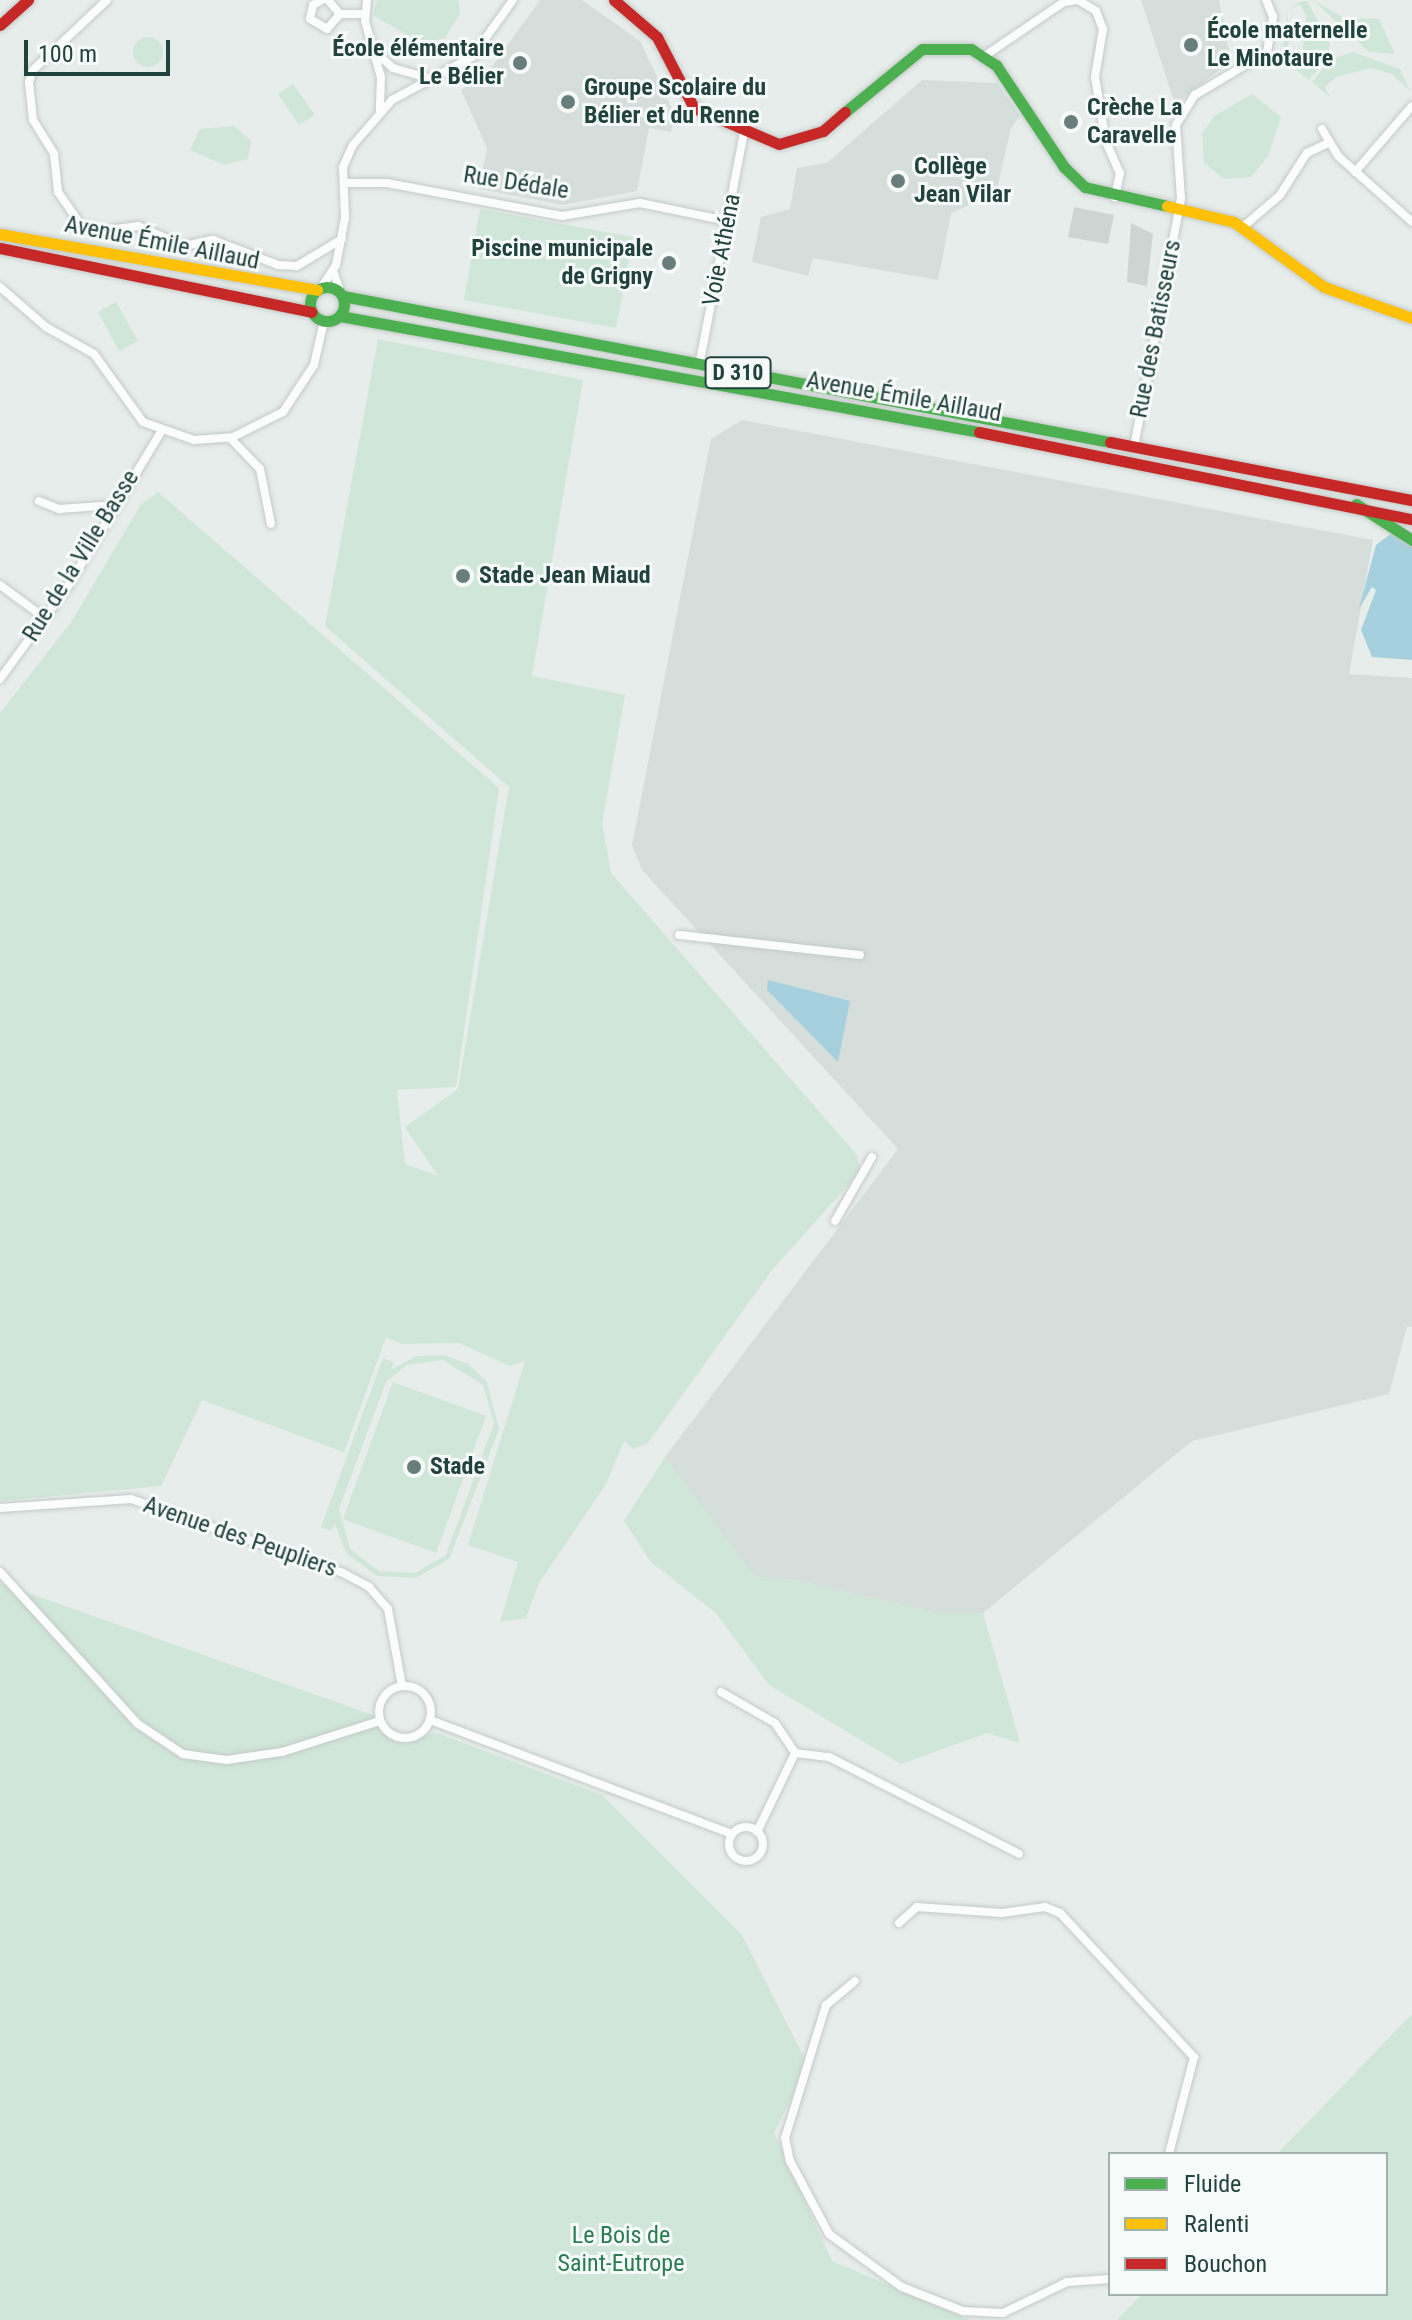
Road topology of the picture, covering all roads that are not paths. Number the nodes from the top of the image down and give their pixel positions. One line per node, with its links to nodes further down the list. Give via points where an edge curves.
1 (28, 0): 10 (main road)
2 (107, 0): 27 (street, via 33,70 29,82 33,120 54,154 58,192 80,224 102,231 138,226 184,246 213,240 245,257 278,265 297,266)
3 (325, 0): 8 (street); 8 (street, via 310,12 314,25 327,29)
4 (367, 0): 9 (street)
5 (513, 0): 13 (street, via 472,57)
6 (614, 0): 17 (main road, via 657,37 685,99)
7 (1266, 0): 22 (street, Rue des Batisseurs, via 1273,17 1267,52 1208,85 1185,106 1173,145 1182,186)
8 (340, 14): 9 (street)
9 (365, 14): 11 (street)
10 (0, 25)
11 (374, 50): 13 (street, via 393,68); 15 (street)
12 (986, 55): 17 (main road, via 957,45 922,49 823,131 801,142 779,144); 21 (main road, via 1071,175); 21 (street, via 1064,2 1078,0 1096,11 1103,29 1095,77 1106,142 1120,173)
13 (430, 78): 15 (street)
14 (1412, 106): 19 (street)
15 (380, 112): 20 (street, via 349,151)
16 (1322, 129): 18 (street)
17 (744, 133): 23 (street, Voie Athéna)
18 (1326, 144): 19 (street); 25 (street, via 1307,153 1280,195)
19 (1355, 172): 24 (street)
20 (344, 183): 23 (street, Rue Dédale, via 387,183 562,216 640,203); 27 (street)
21 (1114, 198): 22 (main road)
22 (1179, 210): 25 (main road); 40 (street, Rue des Batisseurs)
23 (728, 221): 37 (street, Voie Athéna)
24 (1412, 222)
25 (1244, 226): 35 (main road, via 1324,287)
26 (0, 234): 31 (main road, Avenue Émile Aillaud)
27 (342, 239): 29 (street)
28 (0, 248): 33 (main road, Avenue Émile Aillaud)
29 (334, 273): 31 (street); 32 (street)
30 (0, 287): 38 (street, via 46,327 94,354 135,415)
31 (319, 289): 32 (main road, Avenue Émile Aillaud); 33 (main road)
32 (341, 294): 34 (main road); 37 (main road, Avenue Émile Aillaud / D 310)
33 (312, 312): 36 (main road)
34 (340, 316): 36 (main road); 43 (main road, Avenue Émile Aillaud / D 310)
35 (1412, 318)
36 (324, 321): 39 (street, via 314,365 299,393 283,412)
37 (699, 366): 40 (main road, Avenue Émile Aillaud / D 310)
38 (161, 432): 39 (street, via 194,440); 44 (street, Rue de la Ville Basse)
39 (230, 438): 46 (street, via 260,469)
40 (1134, 447): 41 (main road, Avenue Émile Aillaud / D 310)
41 (1412, 500)
42 (39, 501): 44 (street, via 66,510)
43 (1356, 504): 45 (main road, Avenue Émile Aillaud / D 310); 47 (main road)
44 (116, 505): 49 (street, Rue de la Ville Basse)
45 (1412, 519)
46 (271, 524)
47 (1412, 540)
48 (0, 585): 49 (street)
49 (45, 618): 50 (street, Rue de la Ville Basse)
50 (0, 679)
51 (679, 935): 52 (street)
52 (860, 955)
53 (872, 1157): 54 (street)
54 (835, 1221)
55 (0, 1508): 57 (street, Avenue des Peupliers, via 131,1499 343,1573 369,1587 388,1609)
56 (0, 1572): 60 (street, via 138,1724 183,1754 227,1760 282,1752)
57 (402, 1686): 59 (street, via 426,1696); 60 (street, via 381,1701)
58 (721, 1692): 61 (street, via 775,1723)
59 (430, 1720): 60 (street, via 410,1738 392,1735); 63 (street)
60 (380, 1721)
61 (795, 1753): 62 (street); 64 (street, via 829,1757)
62 (757, 1832): 63 (street, via 747,1827); 63 (street, via 761,1851 746,1861 730,1851)
63 (732, 1834)
64 (1019, 1854)
65 (899, 1923): 67 (street, via 917,1907 1002,1913 1045,1907 1060,1913 1194,2057)
66 (855, 1981): 68 (street, via 826,2005 785,2138 790,2161 829,2234 902,2287 963,2311 1003,2313 1067,2282)
67 (1170, 2152)
68 (1108, 2279)

